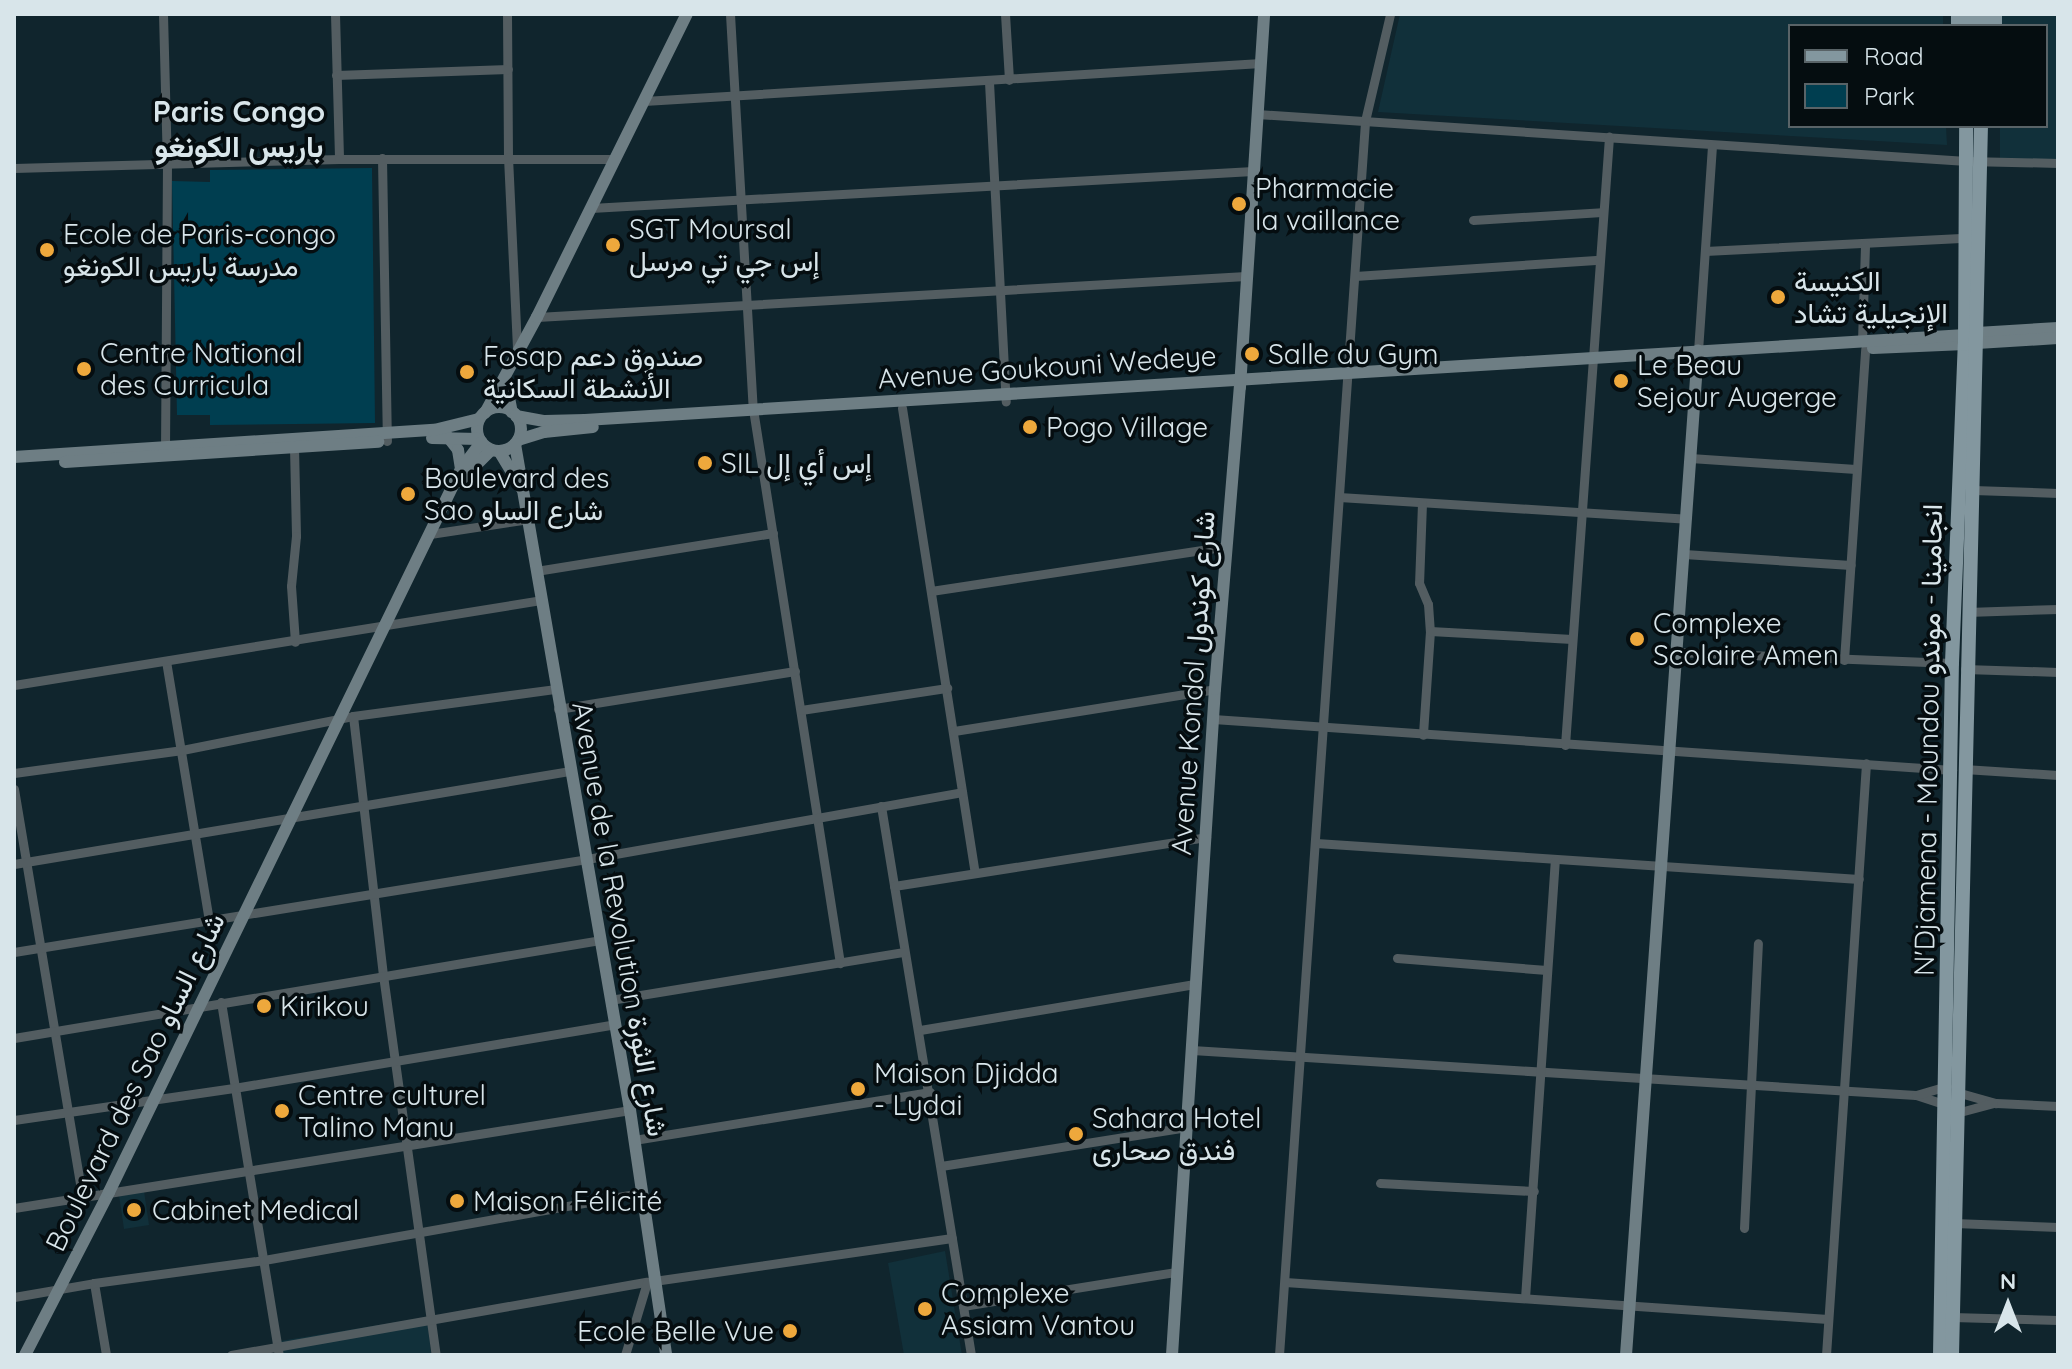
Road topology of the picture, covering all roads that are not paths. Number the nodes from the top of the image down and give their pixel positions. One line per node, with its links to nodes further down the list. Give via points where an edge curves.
1 (163, 14): 28 (street)
2 (335, 14): 11 (street)
3 (507, 14): 10 (street)
4 (687, 14): 15 (street)
5 (730, 14): 14 (street)
6 (1005, 14): 12 (street)
7 (1264, 14): 9 (street, Avenue Kondol شارع كوندول)
8 (1390, 14): 17 (street)
9 (1261, 63): 12 (street); 16 (street, Avenue Kondol شارع كوندول)
10 (508, 69): 11 (street); 22 (street)
11 (336, 75): 24 (street)
12 (1009, 80): 13 (street)
13 (989, 82): 14 (street); 31 (street)
14 (735, 94): 15 (street); 32 (street)
15 (644, 101): 25 (street)
16 (1257, 114): 17 (street); 30 (street, Avenue Kondol شارع كوندول)
17 (1365, 121): 20 (street); 41 (street)
18 (1964, 128): 26 (main road, N'Djamena - Moundou انجامينا - موندو)
19 (1981, 128): 26 (main road)
20 (1609, 137): 21 (street); 34 (street)
21 (1712, 145): 26 (street); 38 (street)
22 (508, 157): 23 (street); 25 (street); 49 (street)
23 (382, 158): 24 (street); 60 (street)
24 (339, 159): 28 (street)
25 (615, 159): 33 (street)
26 (1973, 161): 27 (street); 36 (main road, N'Djamena - Moundou انجامينا - موندو); 47 (main road)
27 (2058, 163)
28 (167, 164): 29 (street); 64 (street)
29 (14, 168)
30 (1253, 171): 31 (street); 40 (street, Avenue Kondol شارع كوندول)
31 (994, 184): 32 (street); 42 (street)
32 (740, 199): 33 (street); 43 (street)
33 (591, 208): 44 (street)
34 (1602, 212): 35 (street); 39 (street)
35 (1473, 220)
36 (1966, 238): 37 (street); 47 (main road, N'Djamena - Moundou انجامينا - موندو)
37 (1865, 244): 38 (street); 48 (street)
38 (1705, 251): 50 (street)
39 (1599, 260): 41 (street); 51 (street)
40 (1246, 276): 42 (street); 54 (street, Avenue Kondol شارع كوندول)
41 (1355, 276): 53 (street)
42 (999, 291): 43 (street); 55 (street)
43 (746, 306): 44 (street); 57 (street)
44 (537, 317): 49 (street)
45 (2058, 328): 47 (street)
46 (2058, 338): 47 (street)
47 (1971, 339): 48 (street, Avenue Goukouni Wedeye); 72 (main road, N'Djamena - Moundou انجامينا - موندو); 97 (main road, N'Djamena - Moundou انجامينا - موندو)
48 (1863, 345): 50 (street, Avenue Goukouni Wedeye); 70 (street)
49 (517, 354): 52 (street)
50 (1697, 355): 51 (street, Avenue Goukouni Wedeye); 67 (street)
51 (1593, 361): 53 (street, Avenue Goukouni Wedeye); 77 (street)
52 (505, 377): 58 (street); 59 (street)
53 (1347, 377): 54 (street, Avenue Goukouni Wedeye); 75 (street)
54 (1241, 383): 55 (street, Avenue Goukouni Wedeye); 82 (street, Avenue Kondol شارع كوندول)
55 (1006, 398): 56 (street, Avenue Goukouni Wedeye); 57 (street, Avenue Goukouni Wedeye)
56 (902, 408): 57 (street, Avenue Goukouni Wedeye); 86 (street)
57 (753, 413): 58 (street, Avenue Goukouni Wedeye, via 545,421); 62 (street, Avenue Goukouni Wedeye, via 558,430); 80 (street)
58 (514, 414): 59 (street, via 498,408); 62 (street, via 520,425)
59 (482, 416): 60 (street, via 450,428); 63 (street)
60 (387, 437): 61 (street); 64 (street); 65 (street)
61 (448, 437): 63 (street); 69 (street, via 458,450)
62 (516, 442): 63 (street); 73 (street, Avenue de la Revolution شارع الثورة)
63 (488, 445): 69 (street, Boulevard des Sao شارع الساو); 71 (street, Boulevard des Sao شارع الساو); 73 (street, Avenue de la Revolution شارع الثورة)
64 (165, 446): 66 (street)
65 (294, 447): 68 (street); 93 (street)
66 (14, 457)
67 (1690, 458): 70 (street); 79 (street)
68 (14, 465)
69 (461, 469): 71 (street, Boulevard des Sao شارع الساو)
70 (1856, 469): 84 (street)
71 (456, 484): 81 (street, Boulevard des Sao شارع الساو)
72 (1973, 490): 74 (street); 89 (main road, N'Djamena - Moundou انجامينا - موندو)
73 (524, 492): 78 (street, Avenue de la Revolution شارع الثورة)
74 (2058, 493)
75 (1339, 497): 76 (street); 109 (street)
76 (1422, 503): 77 (street); 91 (street, via 1419,583 1428,604)
77 (1582, 514): 79 (street); 92 (street)
78 (529, 519): 81 (street); 85 (street, Avenue de la Revolution شارع الثورة)
79 (1686, 519): 83 (street)
80 (773, 533): 85 (street); 98 (street)
81 (430, 534): 90 (street, Boulevard des Sao شارع الساو)
82 (1227, 546): 86 (street); 103 (street, Avenue Kondol شارع كوندول)
83 (1684, 554): 84 (street); 94 (street)
84 (1851, 565): 95 (street)
85 (536, 571): 87 (street, Avenue de la Revolution شارع الثورة)
86 (931, 591): 101 (street)
87 (542, 600): 90 (street); 102 (street, Avenue de la Revolution شارع الثورة)
88 (2058, 609): 89 (street)
89 (1967, 612): 97 (main road, N'Djamena - Moundou انجامينا - موندو)
90 (383, 627): 93 (street); 107 (street, Boulevard des Sao شارع الساو)
91 (1430, 631): 92 (street); 111 (street)
92 (1572, 639): 112 (street)
93 (295, 642): 96 (street)
94 (1676, 652): 95 (street); 114 (street)
95 (1844, 660): 97 (street)
96 (166, 661): 100 (street); 113 (street)
97 (1959, 666): 99 (street); 116 (main road, N'Djamena - Moundou انجامينا - موندو)
98 (795, 671): 104 (street); 105 (street)
99 (2058, 672)
100 (14, 685)
101 (947, 688): 105 (street); 110 (street)
102 (556, 689): 104 (street, Avenue de la Revolution شارع الثورة); 106 (street)
103 (1215, 689): 108 (street, Avenue Kondol شارع كوندول); 110 (street)
104 (558, 709): 117 (street, Avenue de la Revolution شارع الثورة)
105 (801, 710): 124 (street)
106 (353, 716): 107 (street); 122 (street)
107 (338, 718): 113 (street); 125 (street, Boulevard des Sao شارع الساو)
108 (1213, 719): 109 (street); 127 (street, Avenue Kondol شارع كوندول)
109 (1323, 727): 111 (street); 128 (street)
110 (954, 731): 121 (street)
111 (1423, 735): 112 (street)
112 (1565, 745): 114 (street)
113 (182, 750): 118 (street); 126 (street)
114 (1668, 753): 115 (street); 133 (street)
115 (1866, 763): 116 (street); 135 (street)
116 (1958, 770): 119 (street); 164 (main road, N'Djamena - Moundou انجامينا - موندو)
117 (570, 771): 122 (street); 129 (street, Avenue de la Revolution شارع الثورة)
118 (14, 773)
119 (2058, 775)
120 (14, 789): 131 (street)
121 (962, 792): 123 (street); 134 (street)
122 (364, 806): 125 (street); 137 (street)
123 (881, 806): 124 (street); 136 (street)
124 (817, 816): 129 (street); 146 (street)
125 (292, 818): 126 (street); 138 (street, Boulevard des Sao شارع الساو)
126 (196, 833): 131 (street); 139 (street)
127 (1206, 837): 134 (street); 149 (street, Avenue Kondol شارع كوندول)
128 (1316, 843): 130 (street); 158 (street)
129 (587, 859): 137 (street); 140 (street, Avenue de la Revolution شارع الثورة)
130 (1555, 860): 133 (street); 147 (street)
131 (28, 862): 132 (street); 142 (street)
132 (14, 864)
133 (1660, 865): 135 (street); 161 (street)
134 (975, 872): 136 (street)
135 (1859, 879): 166 (street)
136 (894, 886): 144 (street)
137 (375, 893): 138 (street); 148 (street)
138 (244, 913): 139 (street); 152 (street, Boulevard des Sao شارع الساو)
139 (209, 920): 142 (street)
140 (600, 940): 148 (street); 150 (street, Avenue de la Revolution شارع الثورة)
141 (1758, 943): 162 (street)
142 (41, 948): 143 (street); 155 (street)
143 (14, 952)
144 (904, 952): 146 (street); 154 (street)
145 (1397, 958): 147 (street)
146 (840, 963): 150 (street)
147 (1547, 970): 160 (street)
148 (383, 975): 151 (street); 159 (street)
149 (1196, 984): 154 (street); 157 (street, Avenue Kondol شارع كوندول)
150 (610, 1000): 153 (street, Avenue de la Revolution شارع الثورة)
151 (221, 1002): 152 (street); 163 (street)
152 (197, 1007): 155 (street); 168 (street, Boulevard des Sao شارع الساو)
153 (615, 1024): 159 (street); 172 (street, Avenue de la Revolution شارع الثورة)
154 (920, 1030): 165 (street)
155 (54, 1032): 156 (street); 173 (street)
156 (14, 1038)
157 (1192, 1050): 158 (street); 175 (street, Avenue Kondol شارع كوندول)
158 (1300, 1058): 160 (street); 194 (street)
159 (395, 1062): 163 (street); 177 (street)
160 (1541, 1073): 161 (street); 181 (street)
161 (1646, 1080): 162 (street); 200 (street)
162 (1750, 1086): 166 (street); 188 (street)
163 (234, 1088): 168 (street); 179 (street)
164 (1953, 1089): 167 (street); 169 (street); 171 (main road, N'Djamena - Moundou انجامينا - موندو)
165 (930, 1092): 176 (street); 178 (street)
166 (1845, 1092): 167 (street); 203 (street)
167 (1916, 1095): 171 (street)
168 (152, 1100): 173 (street); 182 (street, Boulevard des Sao شارع الساو)
169 (1996, 1103): 170 (street); 171 (street)
170 (2058, 1106)
171 (1953, 1108): 186 (main road, N'Djamena - Moundou انجامينا - موندو); 217 (main road, N'Djamena - Moundou انجامينا - موندو)
172 (630, 1110): 176 (street, Avenue de la Revolution شارع الثورة); 177 (street)
173 (67, 1112): 174 (street); 184 (street)
174 (14, 1120)
175 (1187, 1127): 178 (street); 192 (street, Avenue Kondol شارع كوندول)
176 (634, 1140): 183 (street, Avenue de la Revolution شارع الثورة)
177 (409, 1147): 179 (street); 189 (street)
178 (941, 1166): 190 (street)
179 (248, 1169): 182 (street); 191 (street)
180 (1380, 1183): 181 (street)
181 (1534, 1191): 198 (street)
182 (109, 1192): 184 (street); 196 (street, Boulevard des Sao شارع الساو)
183 (642, 1193): 189 (street); 193 (street, Avenue de la Revolution شارع الثورة)
184 (82, 1197): 185 (street)
185 (14, 1208)
186 (1954, 1223): 187 (street); 201 (main road, N'Djamena - Moundou انجامينا - موندو)
187 (2058, 1227)
188 (1744, 1228)
189 (420, 1232): 191 (street); 202 (street)
190 (952, 1238): 193 (street); 199 (street)
191 (264, 1260): 195 (street); 205 (street)
192 (1176, 1272): 199 (street); 213 (street, Avenue Kondol شارع كوندول)
193 (651, 1282): 202 (street); 210 (street); 211 (street, Avenue de la Revolution شارع الثورة)
194 (1285, 1282): 198 (street); 214 (street)
195 (94, 1283): 196 (street); 207 (street)
196 (60, 1290): 197 (street); 206 (street, Boulevard des Sao شارع الساو)
197 (14, 1297)
198 (1525, 1298): 200 (street)
199 (963, 1306): 212 (street)
200 (1630, 1307): 203 (street); 215 (street)
201 (1952, 1317): 204 (street); 218 (main road, N'Djamena - Moundou انجامينا - موندو)
202 (432, 1319): 205 (street); 209 (street)
203 (1828, 1319): 216 (street)
204 (2058, 1320)
205 (279, 1351): 208 (street)
206 (25, 1355)
207 (106, 1355)
208 (231, 1355)
209 (436, 1355)
210 (625, 1355)
211 (666, 1355)
212 (971, 1355)
213 (1172, 1355)
214 (1279, 1355)
215 (1626, 1355)
216 (1826, 1355)
217 (1940, 1355)
218 (1952, 1355)

